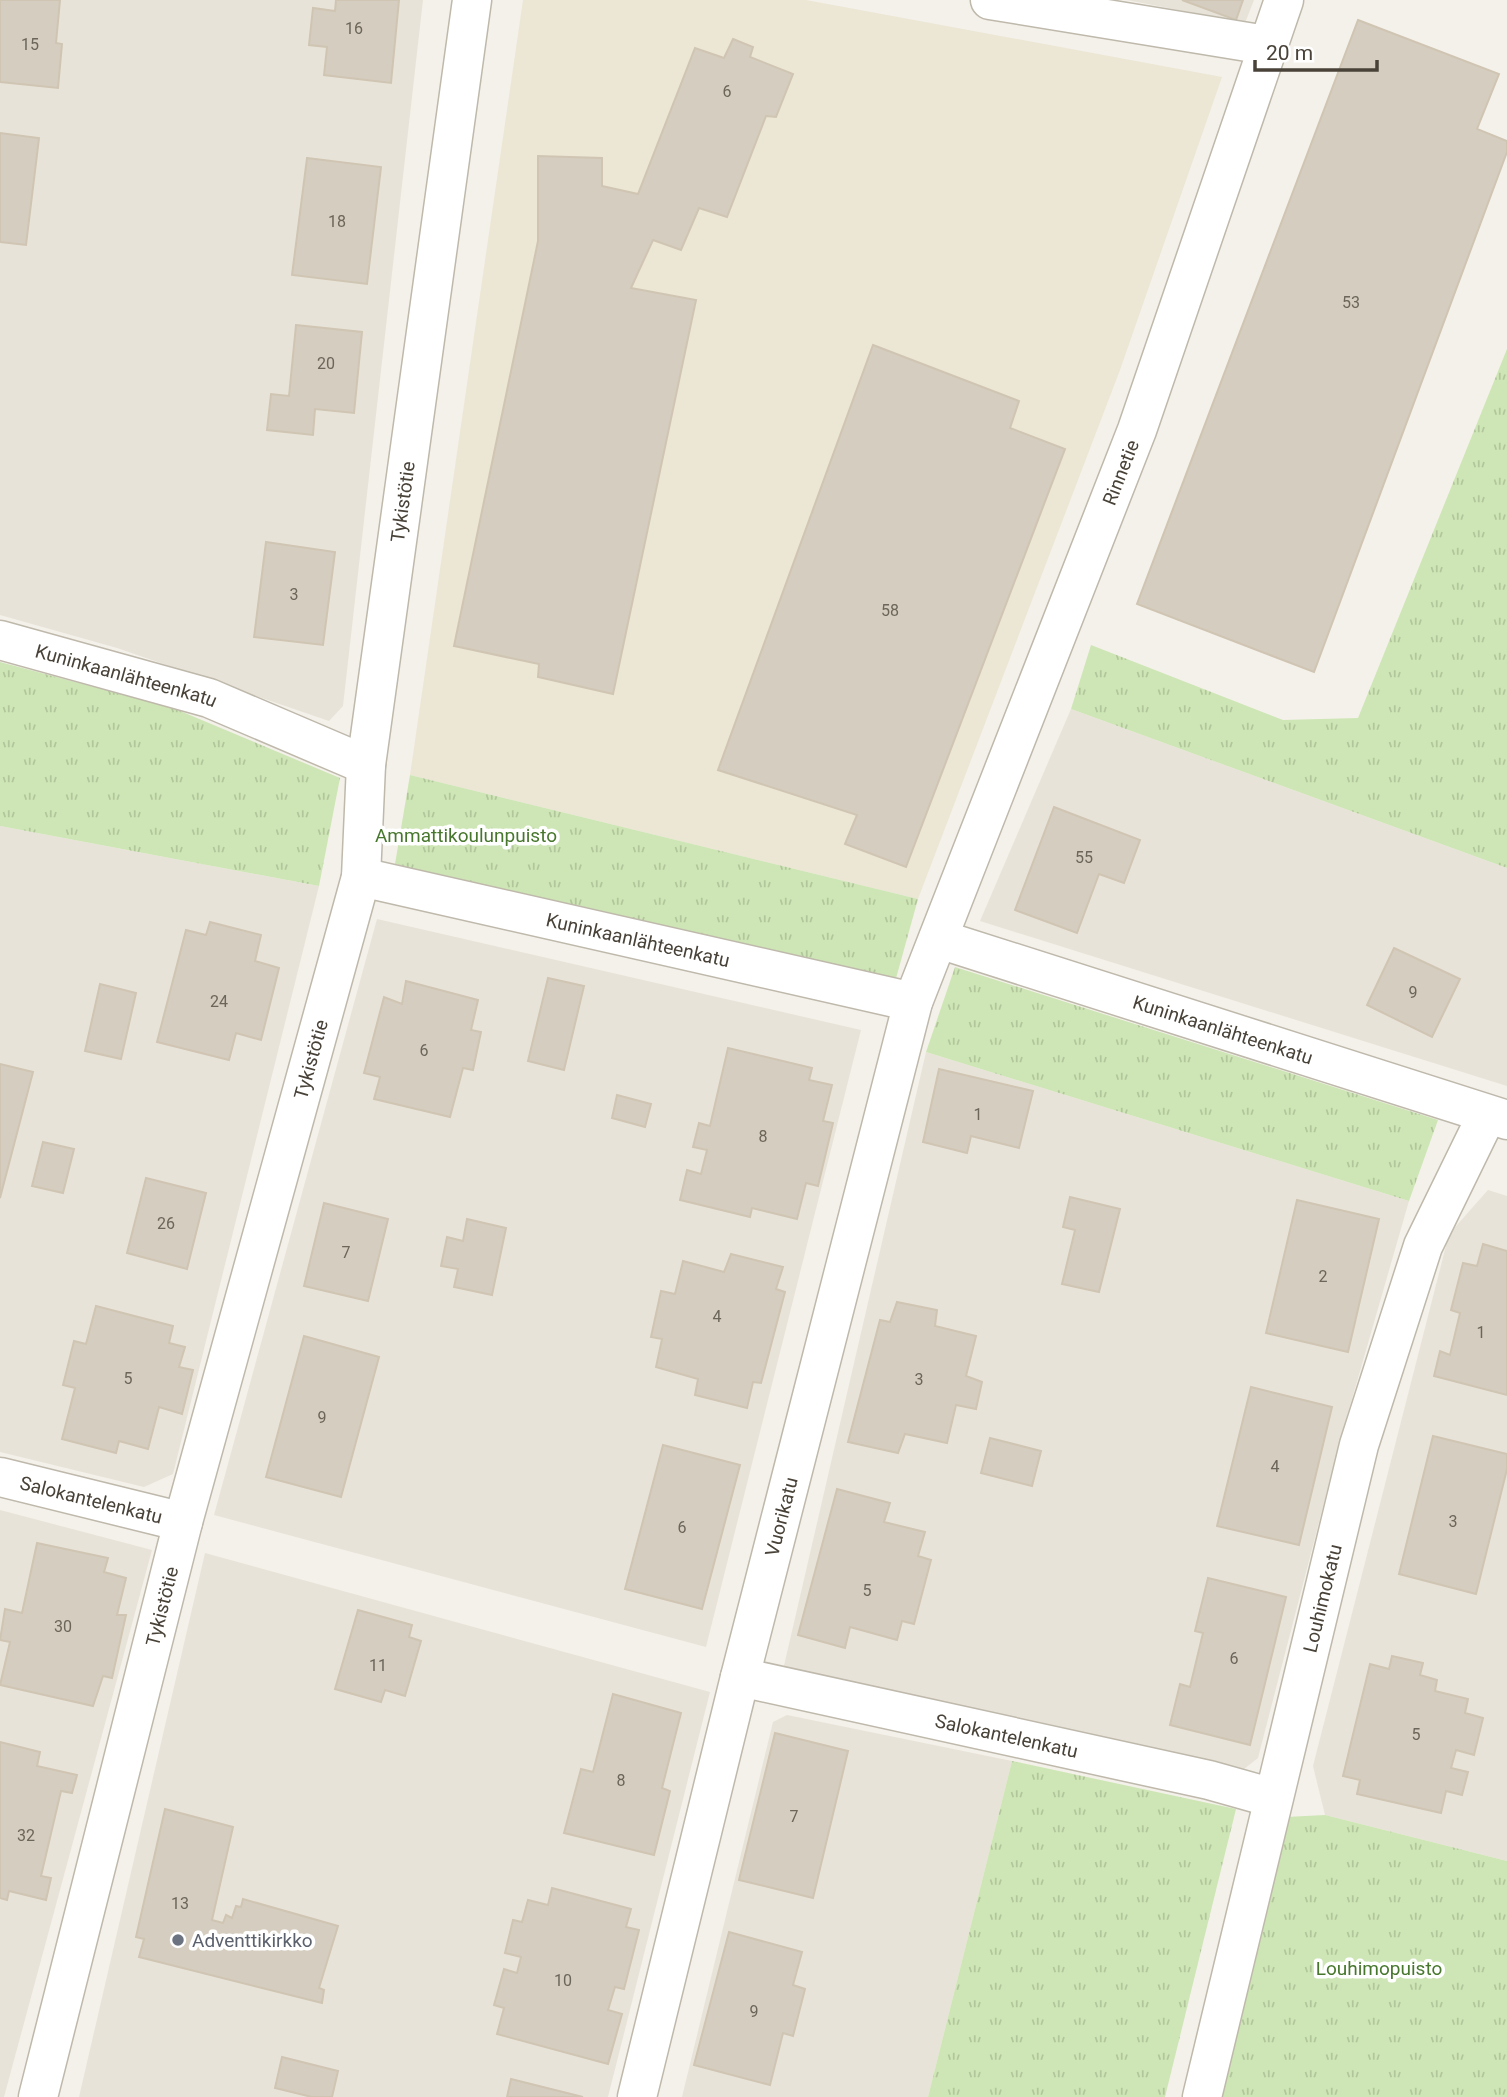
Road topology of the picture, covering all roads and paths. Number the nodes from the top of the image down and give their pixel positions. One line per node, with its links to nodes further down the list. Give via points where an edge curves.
1 (472, 0): 6 (street, Tykistötie)
2 (990, 0): 4 (street)
3 (1284, 0): 4 (street, Rinnetie)
4 (1266, 45): 8 (street, Rinnetie, via 1137,430)
5 (0, 640): 6 (street, Kuninkaanlähteenkatu, via 209,698)
6 (366, 765): 7 (street, Tykistötie)
7 (361, 877): 9 (street, Kuninkaanlähteenkatu); 12 (street, Tykistötie)
8 (939, 939): 9 (street, Vuorikatu); 10 (street, Kuninkaanlähteenkatu)
9 (913, 1002): 13 (street, Vuorikatu)
10 (1497, 1117): 14 (street, Louhimokatu, via 1423,1246 1359,1445)
11 (0, 1477): 12 (street, Salokantelenkatu)
12 (183, 1522): 15 (street, Tykistötie)
13 (740, 1678): 14 (street, Salokantelenkatu, via 1209,1780); 16 (street, Vuorikatu)
14 (1273, 1798): 17 (street, Louhimokatu)
15 (37, 2097)
16 (637, 2097)
17 (1202, 2097)

